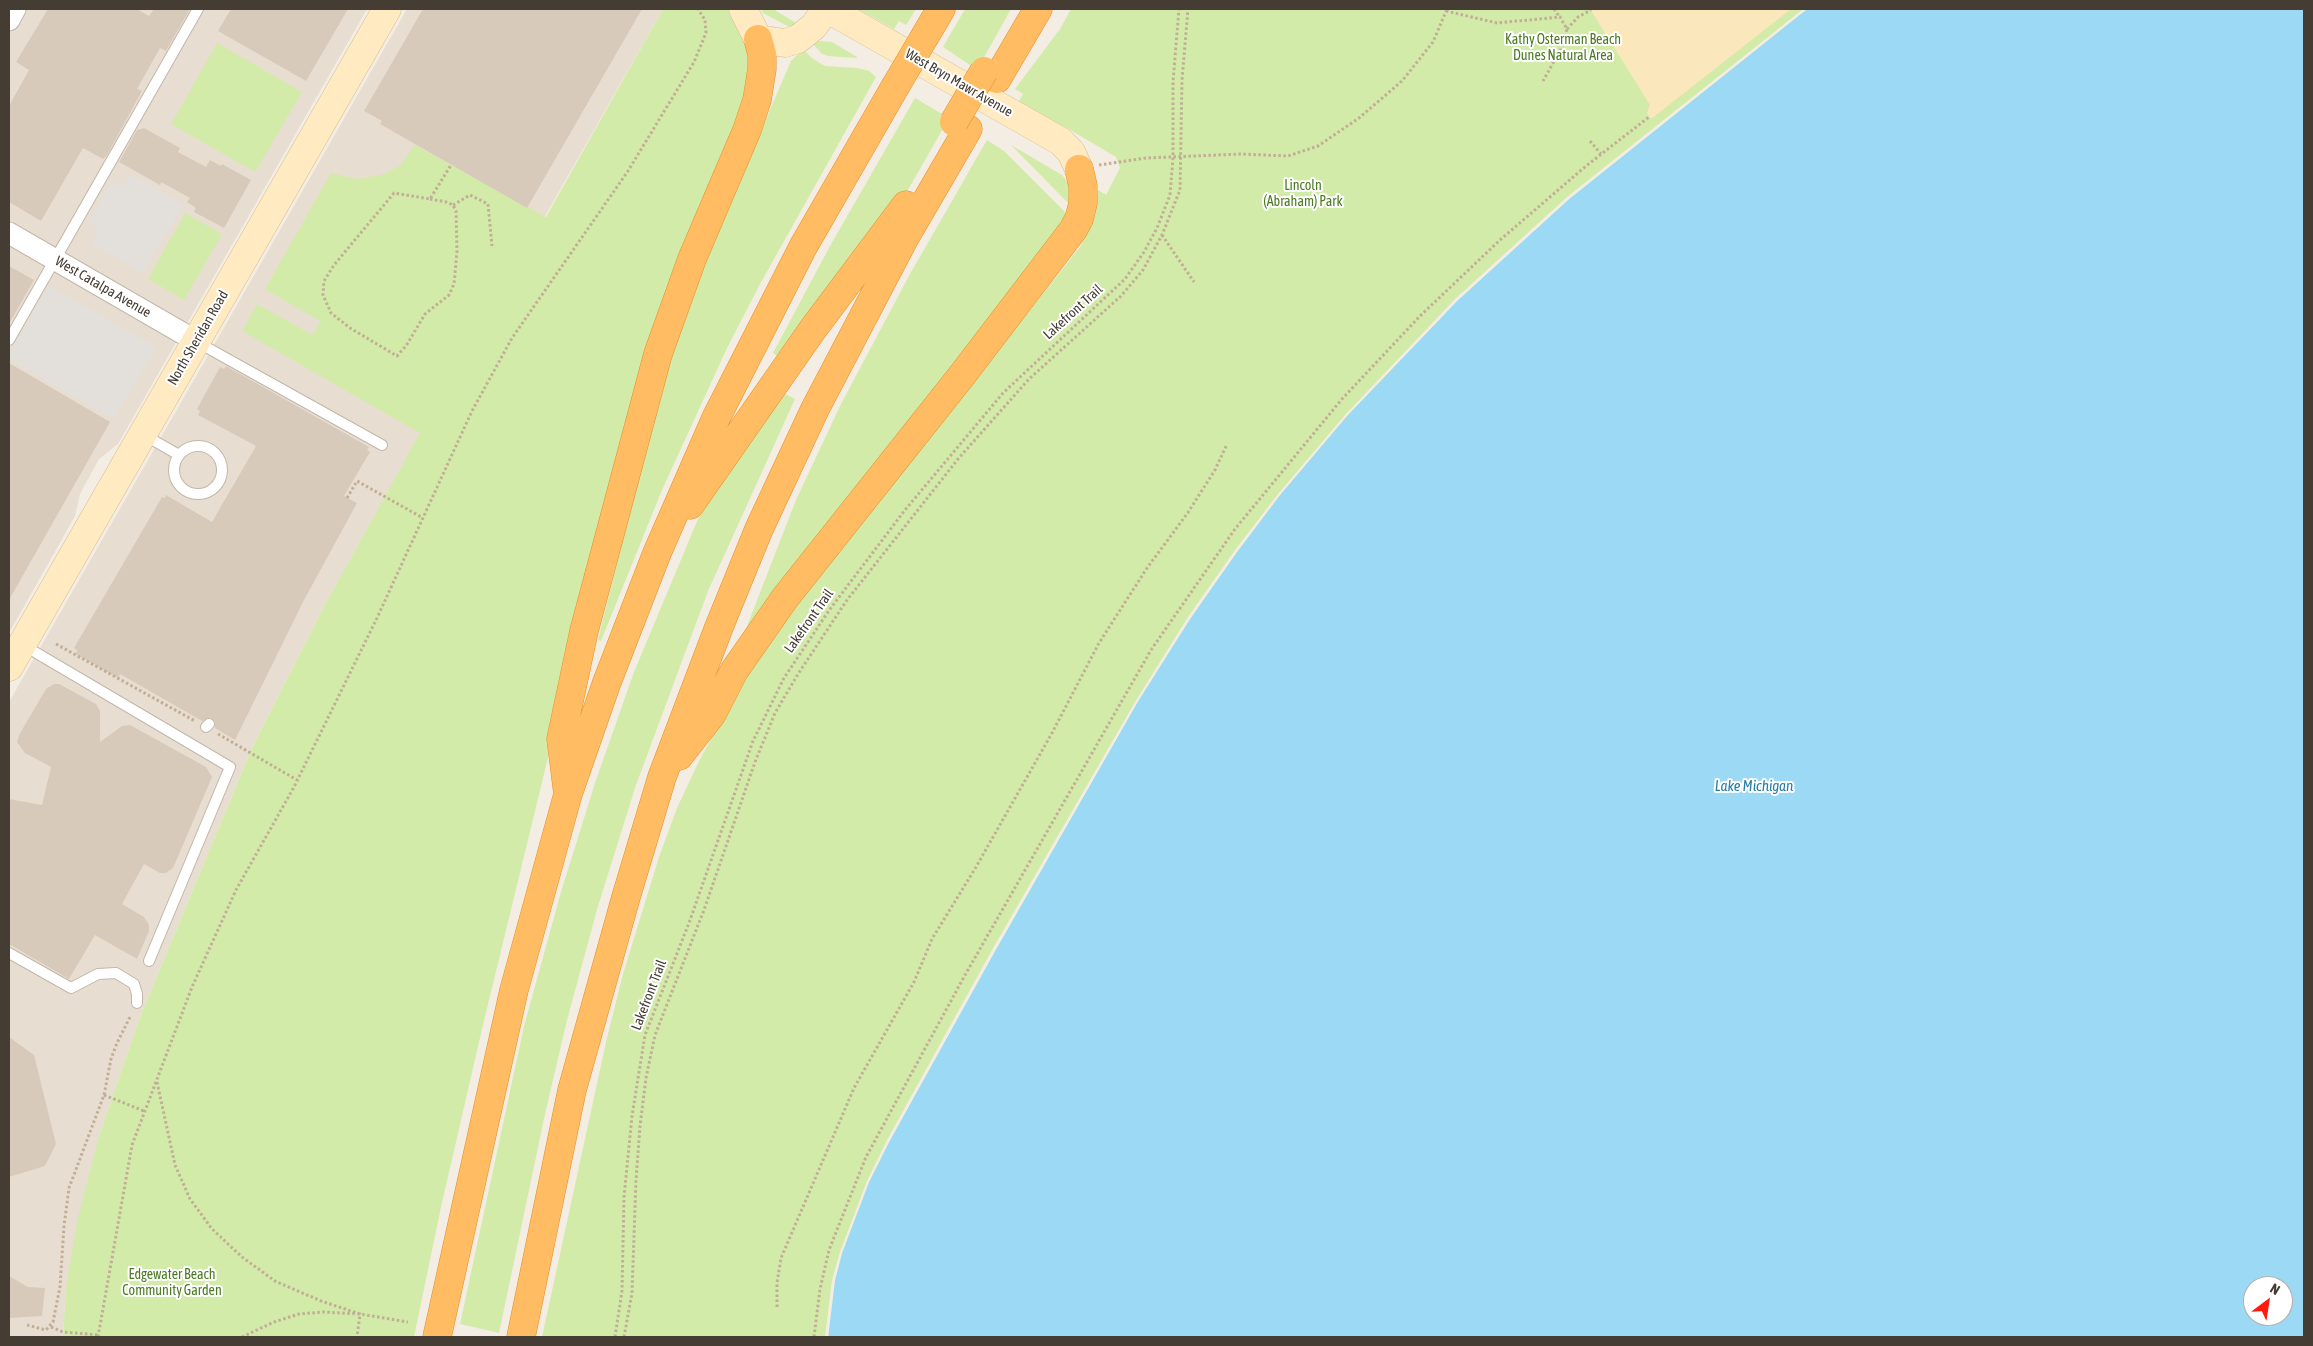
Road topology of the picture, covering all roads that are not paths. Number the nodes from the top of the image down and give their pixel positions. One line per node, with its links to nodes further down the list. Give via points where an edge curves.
1 (15, 9): 9 (street)
2 (198, 9): 15 (lane)
3 (388, 9): 17 (main road, North Sheridan Road)
4 (743, 9): 10 (main road)
5 (827, 9): 10 (main road, via 798,39 785,43); 13 (main road, West Bryn Mawr Avenue, via 1060,141 1071,152)
6 (941, 9): 21 (highway, bridge, via 803,247 695,464)
7 (1021, 9): 11 (highway)
8 (1038, 9): 11 (highway)
9 (9, 20)
10 (758, 39): 24 (highway, via 762,70 757,100 692,259 658,354 584,631 560,739)
11 (991, 75): 12 (highway)
12 (961, 125): 21 (highway, via 895,222 813,329); 23 (highway, via 815,409 759,530)
13 (1079, 170): 23 (highway, via 1083,186 1082,210 1062,246 785,598 734,671 712,714)
14 (9, 233): 15 (street, West Catalpa Avenue)
15 (55, 260): 16 (lane); 17 (street, West Catalpa Avenue)
16 (9, 340)
17 (196, 341): 18 (main road, North Sheridan Road); 19 (lane)
18 (143, 434): 20 (lane); 22 (main road, North Sheridan Road)
19 (382, 444)
20 (179, 455): 20 (lane, via 174,469 184,489 206,492 218,482 221,474 219,459 208,448 192,446)
21 (658, 553): 24 (highway, via 607,682)
22 (15, 656): 26 (lane, via 230,767)
23 (662, 777): 29 (highway, via 572,1090)
24 (568, 794): 28 (highway, via 514,990)
25 (9, 953): 27 (lane, via 71,988 98,974 116,973 134,984)
26 (149, 961)
27 (137, 1003)
28 (437, 1337)
29 (521, 1337)

